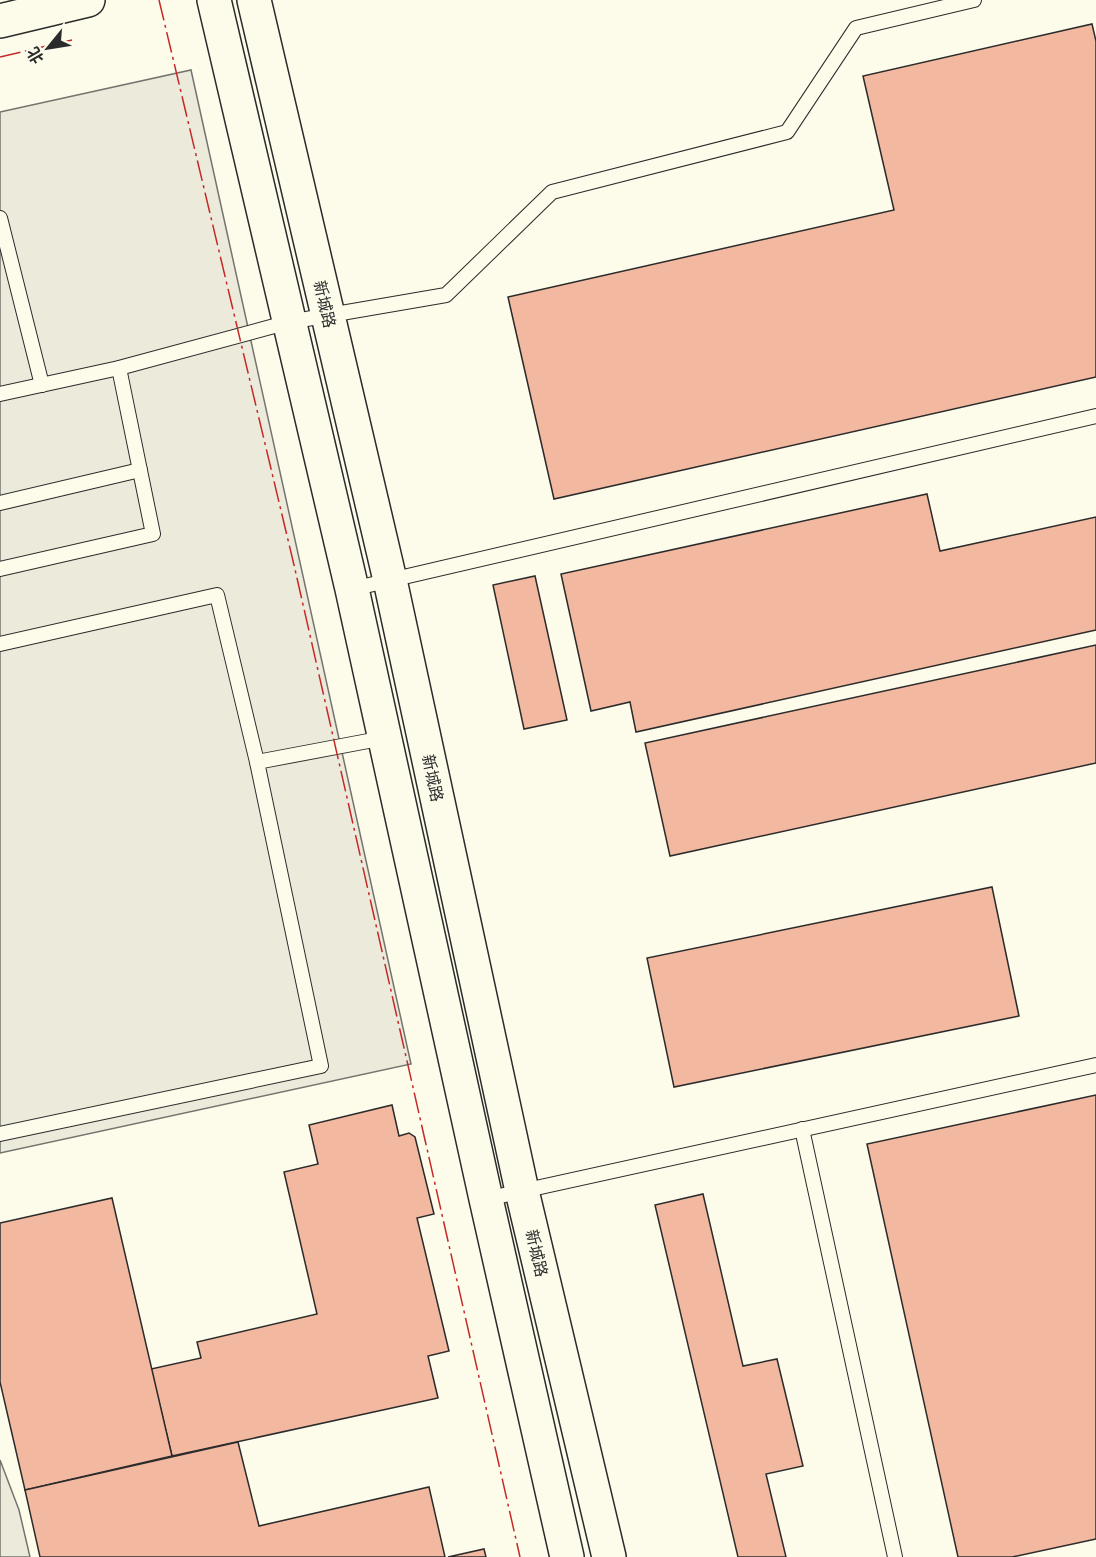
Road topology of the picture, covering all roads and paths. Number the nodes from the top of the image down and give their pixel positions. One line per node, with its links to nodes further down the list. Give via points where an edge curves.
1 (88, 0): 5 (street)
2 (214, 0): 9 (street)
3 (254, 0): 8 (street, 新城路)
4 (974, 0): 8 (lane, via 856,28 787,132 552,192 446,295)
5 (0, 21)
6 (0, 218): 7 (lane)
7 (5, 257): 11 (lane)
8 (328, 315): 9 (lane); 17 (street, 新城路)
9 (289, 322): 10 (lane); 18 (street)
10 (119, 368): 11 (lane); 14 (lane)
11 (42, 385): 12 (lane)
12 (0, 394)
13 (1096, 416): 17 (lane)
14 (140, 470): 15 (lane); 16 (lane, via 153,534)
15 (0, 503)
16 (0, 569)
17 (390, 580): 18 (lane); 25 (street, 新城路)
18 (352, 589): 20 (street)
19 (0, 644): 21 (lane, via 217,595)
20 (384, 738): 21 (lane); 26 (street)
21 (257, 762): 24 (lane, via 321,1066)
22 (1096, 1065): 23 (lane)
23 (802, 1129): 25 (lane); 29 (lane)
24 (0, 1134)
25 (522, 1191): 26 (lane); 28 (street, 新城路)
26 (486, 1199): 27 (street)
27 (567, 1557)
28 (609, 1557)
29 (895, 1557)

